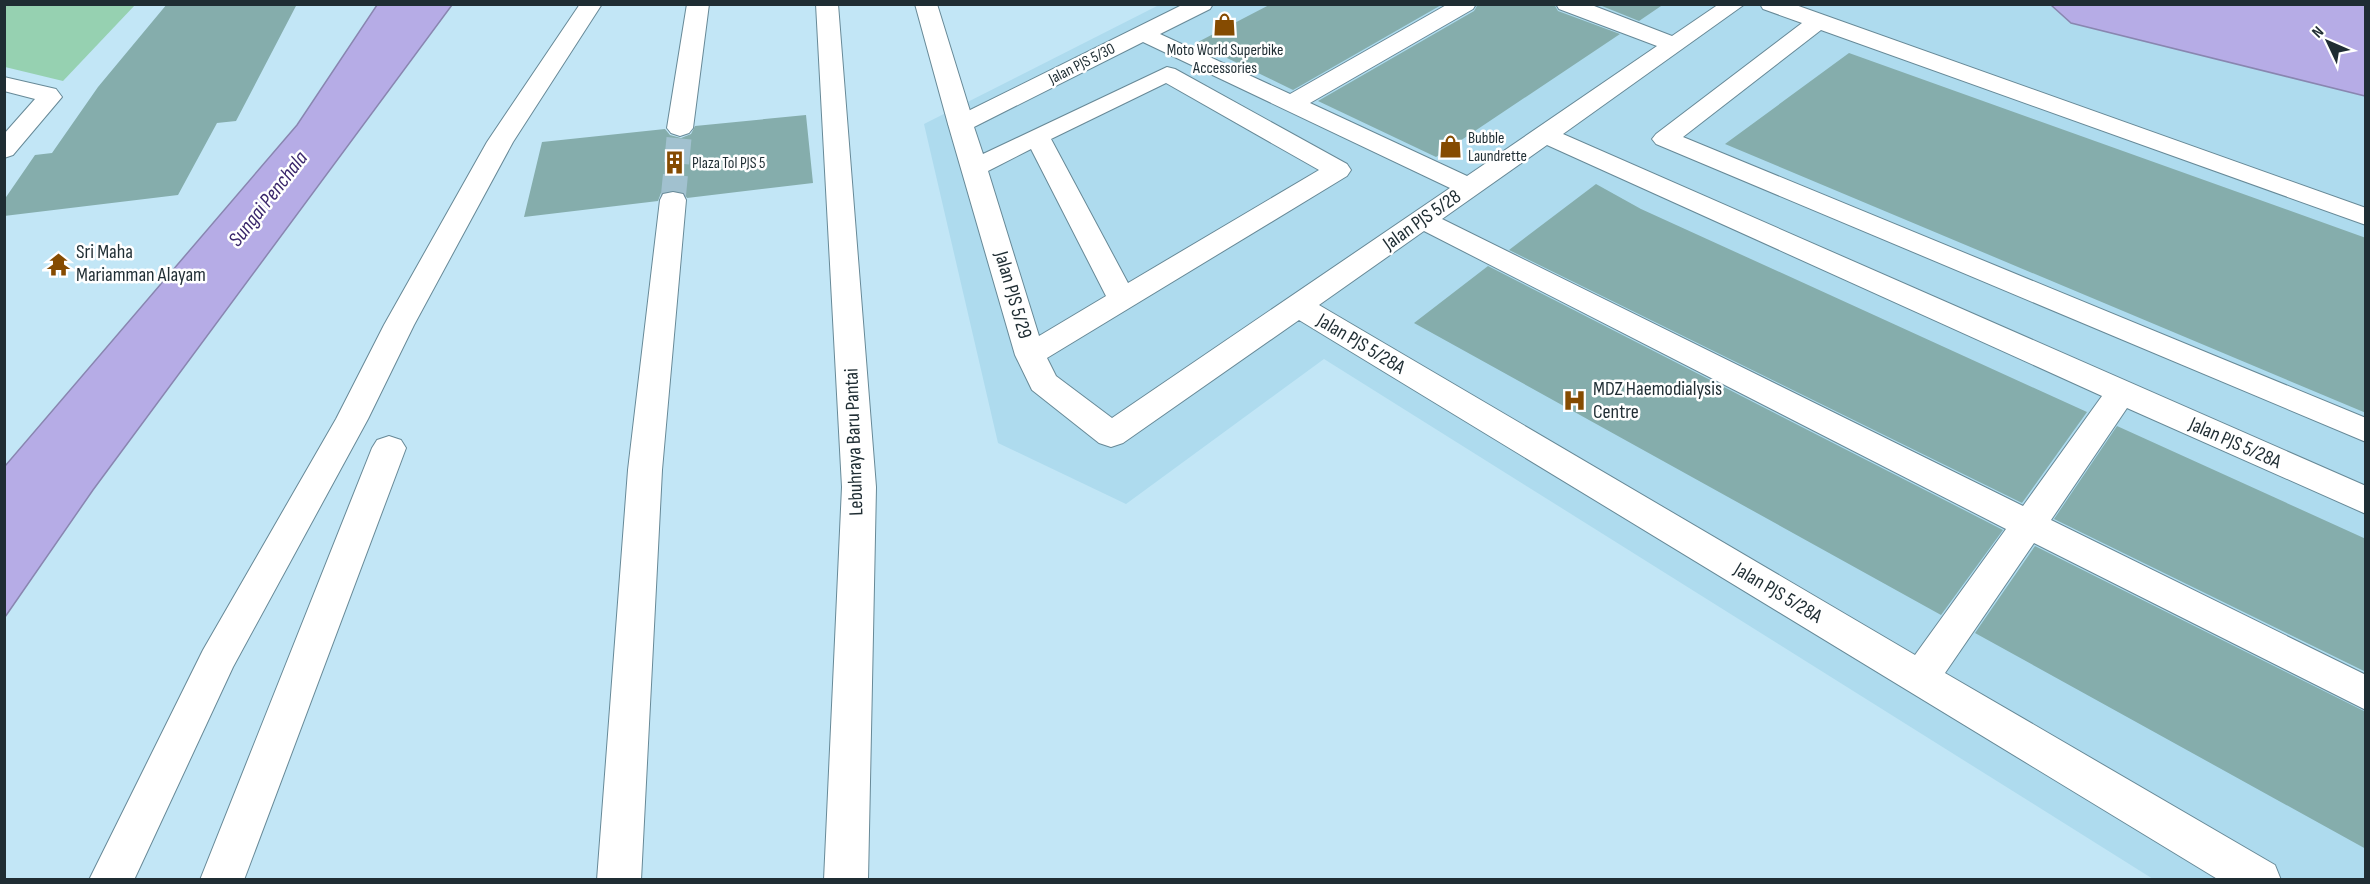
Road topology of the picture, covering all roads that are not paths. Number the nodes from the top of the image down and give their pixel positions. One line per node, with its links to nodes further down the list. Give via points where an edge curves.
1 (591, 4): 36 (main road, via 500,142 427,274 352,419 217,661)
2 (698, 4): 16 (main road)
3 (827, 4): 39 (main road, Lebuhraya Baru Pantai, via 859,487)
4 (926, 4): 15 (main road, Jalan PJS 5/29)
5 (1465, 4): 14 (main road)
6 (1567, 4): 12 (main road)
7 (1734, 4): 12 (main road, Jalan PJS 5/28)
8 (1771, 4): 10 (main road)
9 (1192, 7): 11 (main road, Jalan PJS 5/30)
10 (1825, 10): 23 (main road); 29 (main road, via 1665,139)
11 (1143, 34): 14 (main road); 15 (main road, Jalan PJS 5/30)
12 (1675, 45): 17 (main road, Jalan PJS 5/28)
13 (4, 84): 19 (main road, via 47,94 49,102)
14 (1292, 103): 21 (main road)
15 (962, 124): 20 (main road, Jalan PJS 5/29)
16 (680, 128)
17 (1545, 135): 21 (main road, Jalan PJS 5/28); 28 (main road, Jalan PJS 5/28A)
18 (1037, 136): 20 (main road); 25 (main road); 25 (main road, via 1167,74 1338,170)
19 (4, 150)
20 (975, 168): 27 (main road, Jalan PJS 5/29)
21 (1470, 187): 24 (main road, Jalan PJS 5/28)
22 (673, 200): 38 (main road, via 645,470)
23 (2366, 217)
24 (1423, 220): 26 (main road, Jalan PJS 5/28); 33 (main road)
25 (1122, 299): 27 (main road)
26 (1298, 306): 30 (main road, Jalan PJS 5/28); 34 (main road, Jalan PJS 5/28A)
27 (1030, 355): 30 (main road, Jalan PJS 5/29, via 1043,382)
28 (2121, 393): 32 (main road, Jalan PJS 5/28A); 33 (main road)
29 (2366, 431)
30 (1111, 435)
31 (388, 448): 37 (main road)
32 (2366, 501)
33 (2028, 524): 34 (main road); 35 (main road)
34 (1920, 678): 40 (main road, Jalan PJS 5/28A)
35 (2366, 694)
36 (111, 879)
37 (222, 879)
38 (619, 879)
39 (846, 879)
40 (2259, 879)

